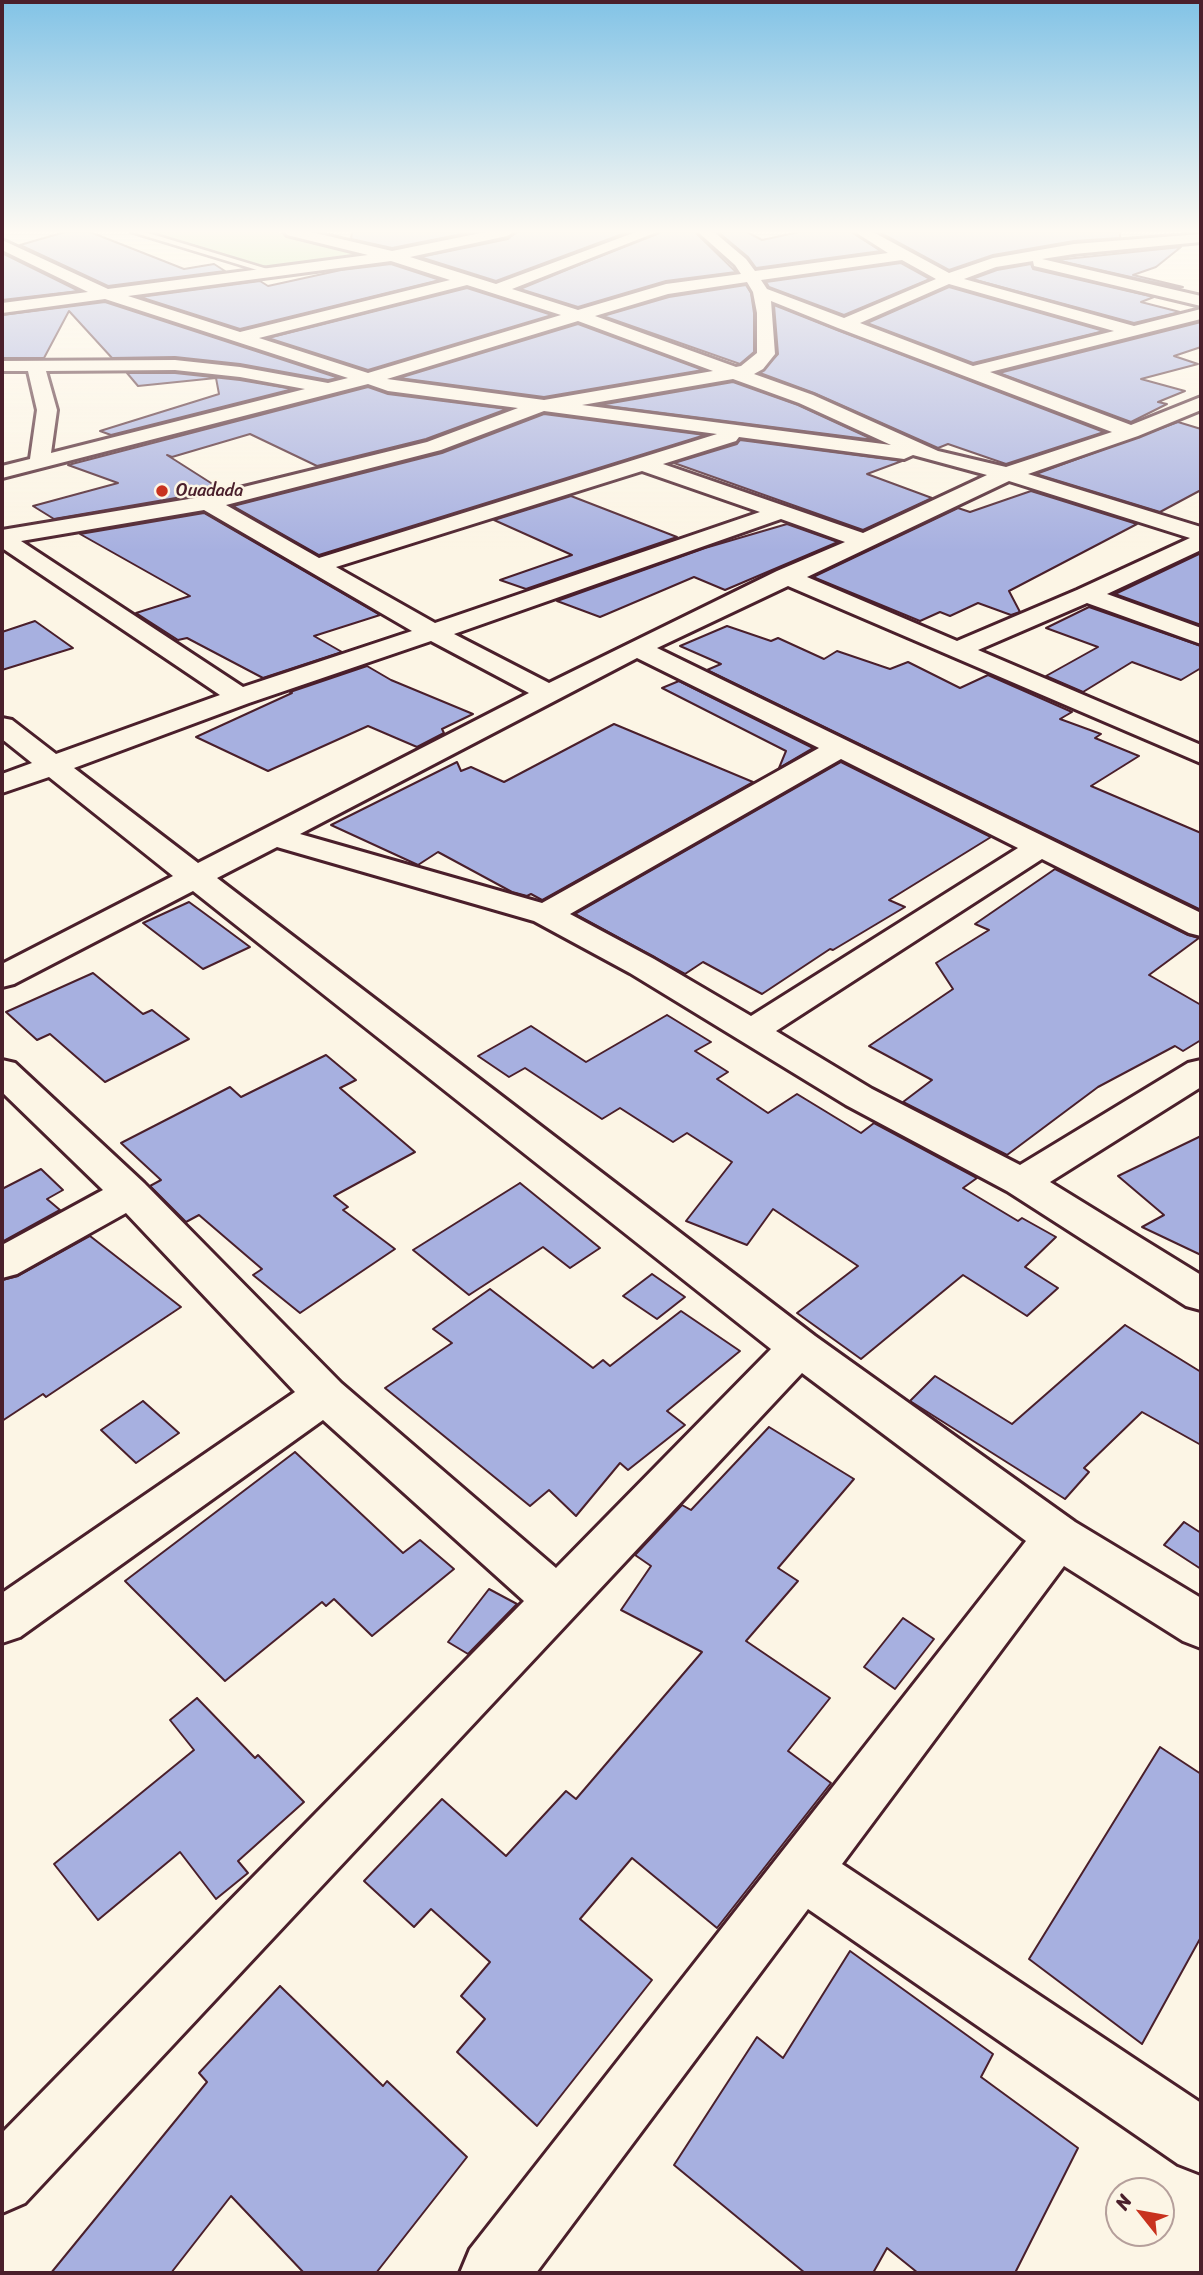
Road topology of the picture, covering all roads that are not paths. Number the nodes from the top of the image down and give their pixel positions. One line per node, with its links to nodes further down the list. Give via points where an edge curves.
1 (237, 338): 11 (street)
2 (501, 338): 11 (street)
3 (639, 338): 10 (street)
4 (766, 338): 10 (street, via 766,354 757,365)
5 (884, 338): 9 (street)
6 (1105, 338): 9 (street)
7 (34, 365): 8 (street); 12 (street, via 202,367); 18 (street, via 47,410)
8 (2, 366)
9 (974, 371): 15 (street)
10 (736, 374): 14 (street); 17 (street, via 859,421)
11 (367, 379): 12 (street); 14 (street)
12 (332, 388): 18 (street)
13 (1201, 403): 15 (street)
14 (541, 406): 16 (street); 22 (street, via 434,446)
15 (1130, 432): 21 (street)
16 (741, 434): 17 (street); 19 (street)
17 (931, 457): 21 (street)
18 (40, 462): 20 (street)
19 (643, 464): 23 (street); 28 (street)
20 (2, 472)
21 (1007, 474): 24 (street); 26 (street)
22 (207, 503): 25 (street); 28 (street)
23 (778, 513): 26 (street); 31 (street)
24 (1201, 534)
25 (2, 537): 36 (street)
26 (862, 540): 29 (street)
27 (1201, 541): 30 (street)
28 (319, 565): 31 (street)
29 (785, 576): 33 (street); 34 (street)
30 (1086, 595): 32 (street); 34 (street)
31 (432, 632): 35 (street); 36 (street)
32 (1201, 636)
33 (637, 648): 35 (street); 38 (street)
34 (956, 650): 39 (street)
35 (546, 692): 42 (street)
36 (240, 697): 40 (street)
37 (2, 726): 40 (street)
38 (840, 748): 43 (street); 45 (street)
39 (1201, 754)
40 (52, 763): 41 (street); 44 (street)
41 (2, 784)
42 (276, 837): 44 (street); 45 (street)
43 (1040, 847): 46 (street); 48 (street)
44 (196, 877): 47 (street); 55 (street)
45 (546, 914): 48 (street)
46 (1201, 926)
47 (2, 977)
48 (751, 1032): 51 (street, via 859,1097)
49 (2, 1071): 52 (street)
50 (1201, 1071): 51 (street)
51 (1021, 1182): 54 (street)
52 (130, 1193): 53 (street); 56 (street)
53 (2, 1263)
54 (1201, 1295)
55 (799, 1348): 57 (street); 58 (street)
56 (325, 1395): 58 (street); 59 (street)
57 (1058, 1537): 60 (street); 61 (street)
58 (557, 1600): 63 (street)
59 (2, 1621)
60 (1201, 1625)
61 (802, 1871): 62 (street); 64 (street)
62 (1201, 2141)
63 (2, 2180)
64 (494, 2273)

